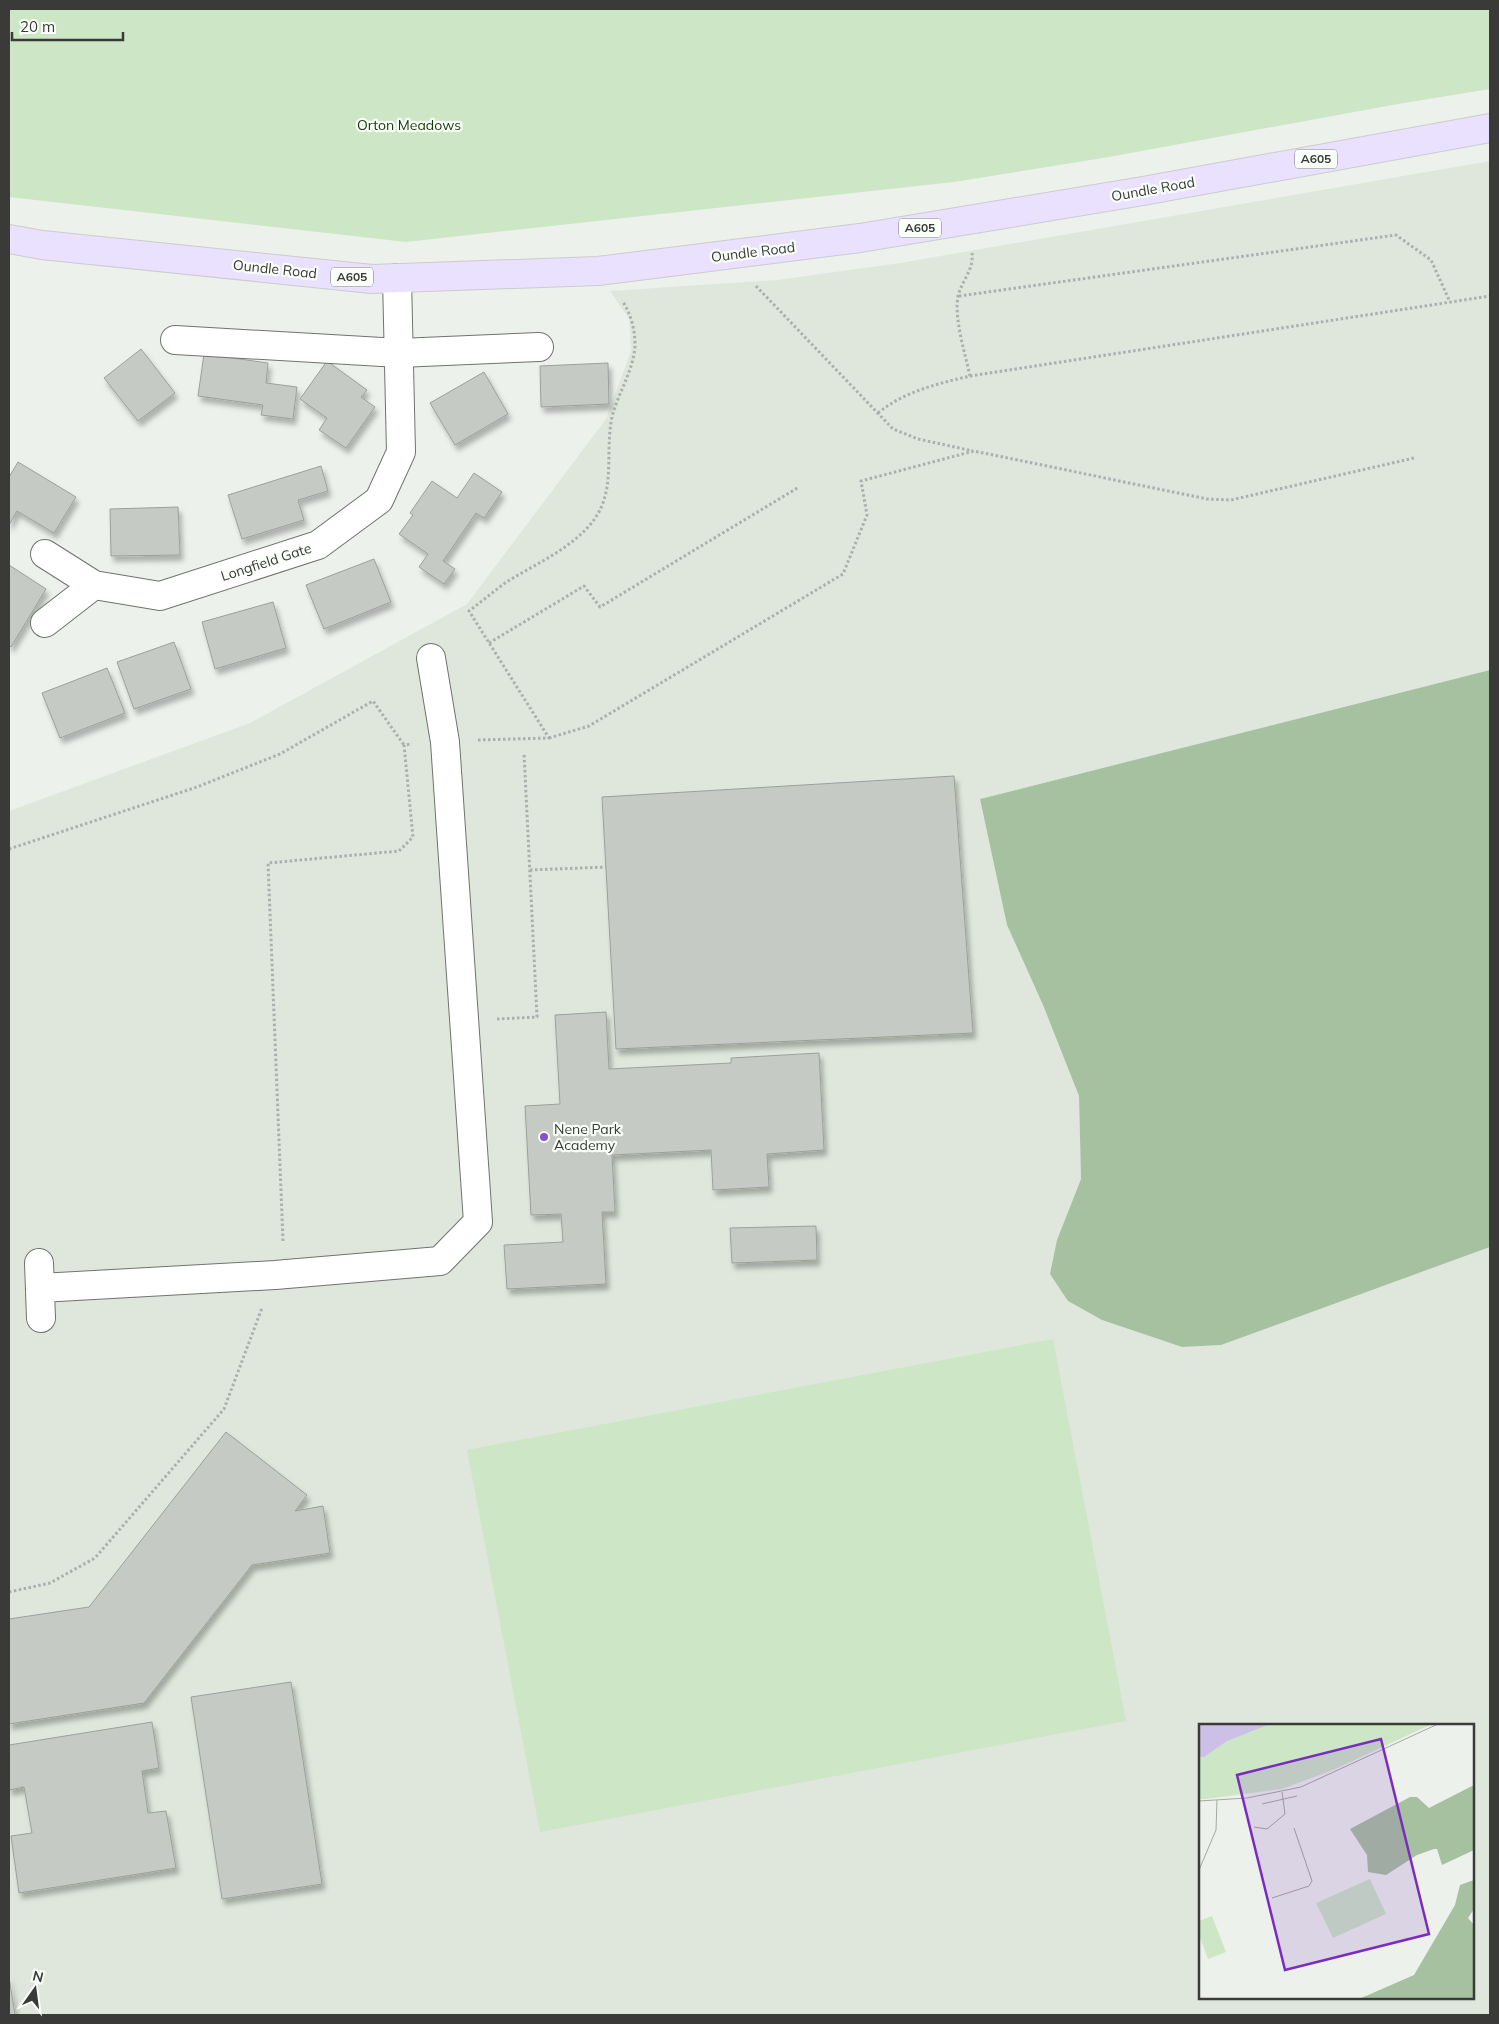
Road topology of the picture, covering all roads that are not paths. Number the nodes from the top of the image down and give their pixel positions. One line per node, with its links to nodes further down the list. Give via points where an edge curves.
1 (1490, 128): 3 (main road, Oundle Road / A605, via 860,238 598,271)
2 (9, 239): 3 (main road, Oundle Road / A605, via 372,279)
3 (397, 278): 6 (street, Longfield Gate)
4 (175, 340): 6 (street)
5 (539, 347): 6 (street)
6 (399, 353): 8 (street, Longfield Gate, via 401,452 379,500 318,545 160,596)
7 (44, 554): 8 (street, Longfield Gate)
8 (94, 585): 9 (street)
9 (45, 623)
10 (431, 658): 11 (street, via 445,742 478,1222 440,1260 275,1275 40,1276)
11 (41, 1318)

